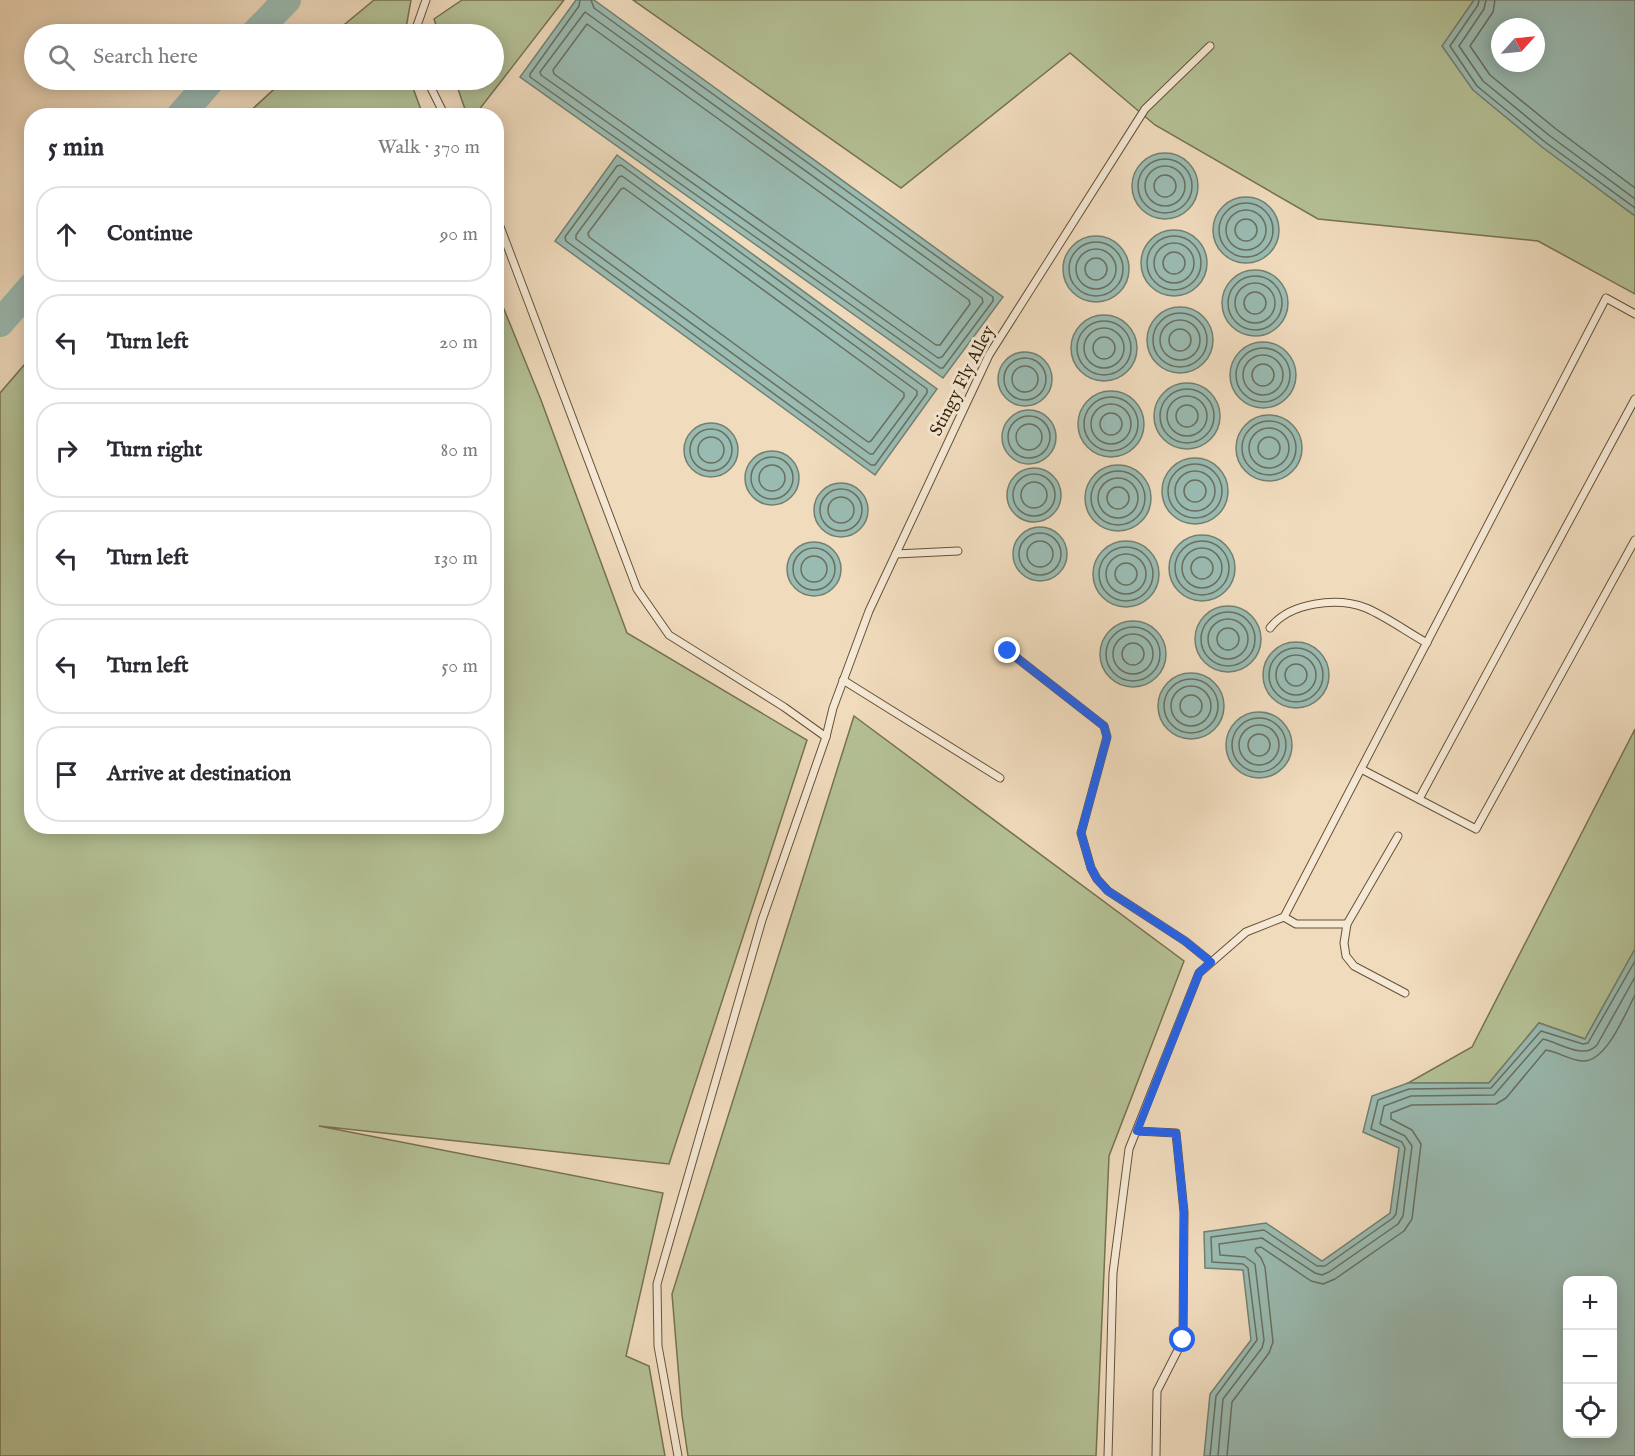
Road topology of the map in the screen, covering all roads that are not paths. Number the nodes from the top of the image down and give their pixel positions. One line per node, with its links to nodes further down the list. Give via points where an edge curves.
1 (426, 0): 2 (lane)
2 (418, 24)
3 (1210, 46): 11 (lane, Stingy Fly Alley, via 1145,109 989,354)
4 (432, 90): 5 (lane)
5 (441, 108)
6 (504, 237): 16 (lane, via 637,589 669,635)
7 (1635, 314): 13 (lane, via 1606,298)
8 (1635, 399): 19 (lane)
9 (1635, 540): 19 (lane, via 1476,829)
10 (958, 551): 11 (lane)
11 (896, 554): 15 (lane, Stingy Fly Alley, via 869,610)
12 (1270, 628): 13 (lane, via 1284,616 1305,607 1353,604)
13 (1427, 643): 17 (lane)
14 (1008, 651): 23 (lane, via 1104,726 1107,737 1081,833 1097,879 1108,891)
15 (843, 680): 16 (lane, Stingy Fly Alley); 18 (lane)
16 (826, 737): 26 (lane, Stingy Fly Alley, via 762,920 657,1284 658,1347)
17 (1361, 769): 19 (lane); 21 (lane)
18 (1000, 778)
19 (1419, 799)
20 (1398, 836): 22 (lane)
21 (1284, 917): 22 (lane, via 1296,924); 23 (lane, via 1246,932)
22 (1347, 924): 24 (lane, via 1346,956 1354,966)
23 (1211, 962): 25 (lane, via 1199,973)
24 (1405, 993)
25 (1137, 1131): 27 (lane, via 1129,1149 1113,1273); 28 (lane, via 1176,1133 1184,1212 1183,1340 1157,1391)
26 (678, 1456)
27 (1108, 1456)
28 (1156, 1456)

